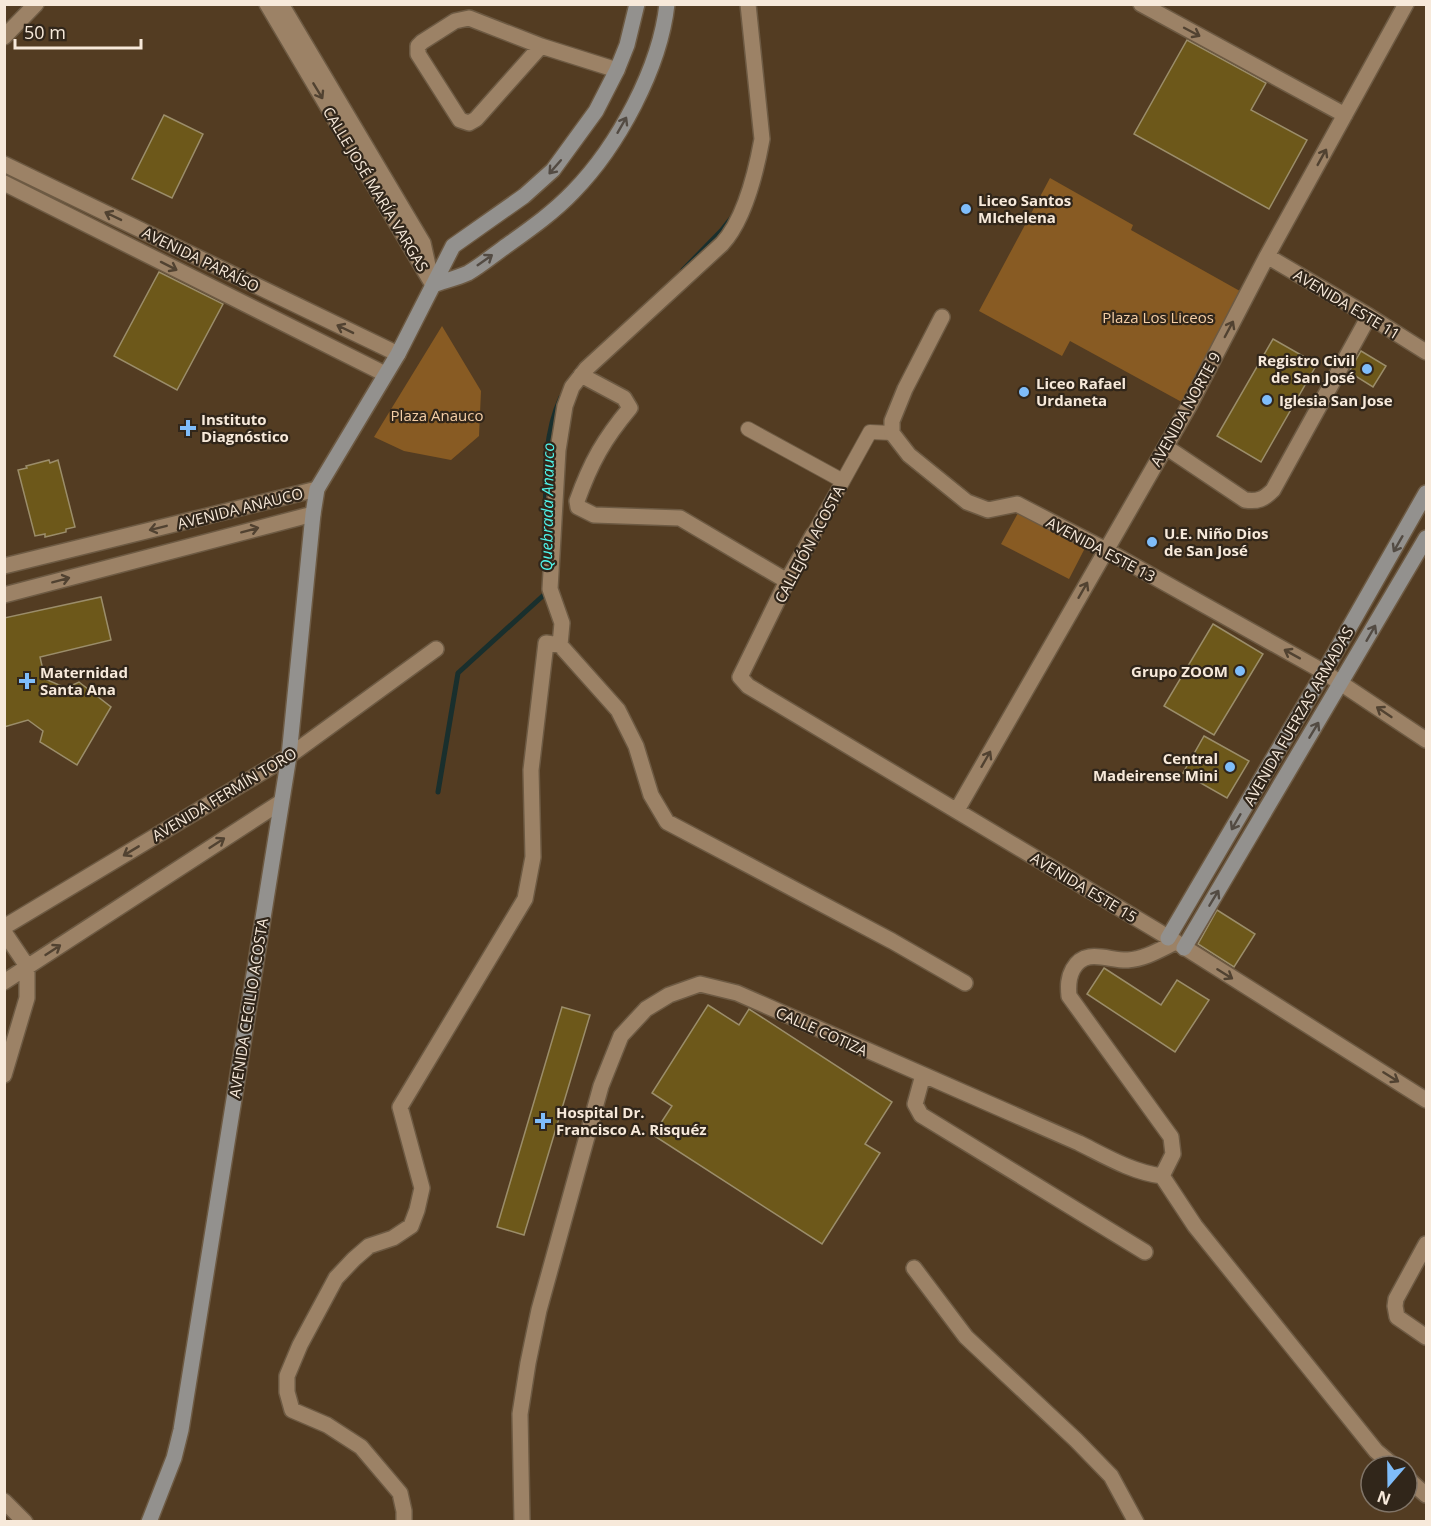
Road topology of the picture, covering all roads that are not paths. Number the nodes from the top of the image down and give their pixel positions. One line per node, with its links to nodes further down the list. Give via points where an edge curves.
1 (36, 4): 9 (street)
2 (267, 4): 11 (street, CALLE JOSÉ MARÍA VARGAS)
3 (281, 4): 11 (street, CALLE JOSÉ MARÍA VARGAS)
4 (637, 4): 12 (main road, AVENIDA ANAUCO)
5 (667, 4): 17 (main road, one-way to 5, via 467,273 543,220 575,190 622,126 639,93 655,55)
6 (748, 4): 23 (street, via 762,139 733,233)
7 (1141, 4): 13 (street, one-way to 13)
8 (1406, 4): 13 (street, AVENIDA NORTE 9)
9 (4, 37)
10 (541, 46): 10 (street, via 469,123 460,120 418,54 422,42 463,18); 12 (street)
11 (302, 52): 17 (street, CALLE JOSÉ MARÍA VARGAS)
12 (617, 70): 17 (main road, AVENIDA ANAUCO, one-way to 17, via 596,111 553,170 524,196 453,246)
13 (1345, 114): 16 (street, AVENIDA NORTE 9, one-way to 13)
14 (4, 164): 21 (street, AVENIDA PARAÍSO, one-way to 14)
15 (4, 183): 22 (street, AVENIDA PARAÍSO, one-way to 22)
16 (1267, 256): 18 (street, AVENIDA ESTE 11); 26 (street, AVENIDA NORTE 9, one-way to 16)
17 (433, 285): 21 (main road, AVENIDA ANAUCO)
18 (1369, 316): 20 (street, AVENIDA ESTE 11); 26 (street, via 1273,490 1264,499 1245,500)
19 (942, 317): 25 (street, via 905,389 892,421)
20 (1426, 352)
21 (398, 354): 22 (main road, AVENIDA ANAUCO)
22 (385, 374): 28 (main road, AVENIDA ANAUCO)
23 (581, 375): 35 (street, via 624,398 630,408 595,456 578,507 594,515 680,518); 37 (street, via 565,406 558,450 550,589 562,623)
24 (748, 429): 27 (street)
25 (892, 433): 27 (street, CALLEJÓN ACOSTA, via 870,432); 33 (street, AVENIDA ESTE 13, via 909,454 968,502 988,510 1017,504)
26 (1166, 447): 33 (street, AVENIDA NORTE 9)
27 (843, 481): 31 (street, CALLEJÓN ACOSTA)
28 (317, 489): 30 (main road, AVENIDA CECILIO ACOSTA); 34 (street, AVENIDA ANAUCO, one-way to 34)
29 (1426, 493): 39 (main road, AVENIDA FUERZAS ARMADAS, one-way to 39)
30 (313, 514): 36 (street, AVENIDA ANAUCO, one-way to 30); 43 (main road, AVENIDA CECILIO ACOSTA)
31 (813, 535): 35 (street, CALLEJÓN ACOSTA)
32 (1426, 538): 41 (main road, AVENIDA FUERZAS ARMADAS, one-way to 32)
33 (1106, 550): 39 (street, AVENIDA ESTE 13, one-way to 33); 45 (street, AVENIDA NORTE 9, one-way to 33)
34 (4, 566)
35 (787, 581): 40 (street, CALLEJÓN ACOSTA)
36 (4, 595)
37 (560, 645): 50 (street, via 618,710 636,746 651,795 667,822); 63 (street, via 546,643 541,671 531,770 533,856 525,899 400,1107 422,1188 411,1226 393,1238 369,1246 336,1278 287,1376 292,1410 327,1425 361,1447 400,1493)
38 (436, 649): 43 (street, AVENIDA FERMÍN TORO)
39 (1324, 672): 41 (street, AVENIDA ESTE 13); 47 (main road, AVENIDA FUERZAS ARMADAS, one-way to 47)
40 (741, 677): 45 (street, AVENIDA ESTE 15, via 769,699)
41 (1342, 684): 42 (street, AVENIDA ESTE 13, one-way to 41); 47 (main road, AVENIDA FUERZAS ARMADAS, one-way to 41)
42 (1426, 740)
43 (289, 756): 44 (main road, AVENIDA CECILIO ACOSTA); 46 (street, AVENIDA FERMÍN TORO, one-way to 46)
44 (281, 802): 48 (street, one-way to 44); 62 (main road, AVENIDA CECILIO ACOSTA, via 181,1430)
45 (957, 810): 47 (street, AVENIDA ESTE 15)
46 (4, 929): 48 (street)
47 (1176, 943): 53 (street, AVENIDA ESTE 15, one-way to 53); 54 (street, via 1130,960 1082,958 1070,975 1068,986 1069,996 1171,1137 1173,1154)
48 (27, 966): 49 (street); 51 (street, via 27,998)
49 (4, 982)
50 (965, 983)
51 (4, 1075)
52 (923, 1076): 54 (street, CALLE COTIZA, via 1130,1168); 56 (street, via 915,1104 921,1115); 64 (street, CALLE COTIZA, via 737,993 700,984 669,995 646,1009 621,1036 601,1086 528,1363 520,1414)
53 (1426, 1100)
54 (1162, 1176): 59 (street, via 1195,1226)
55 (1426, 1245): 58 (street, via 1395,1306 1397,1317)
56 (1144, 1252)
57 (915, 1268): 65 (street, via 966,1337 1111,1476)
58 (1426, 1337)
59 (1380, 1454)
60 (4, 1501): 61 (street)
61 (25, 1521)
62 (149, 1521)
63 (404, 1521)
64 (522, 1521)
65 (1136, 1521)

